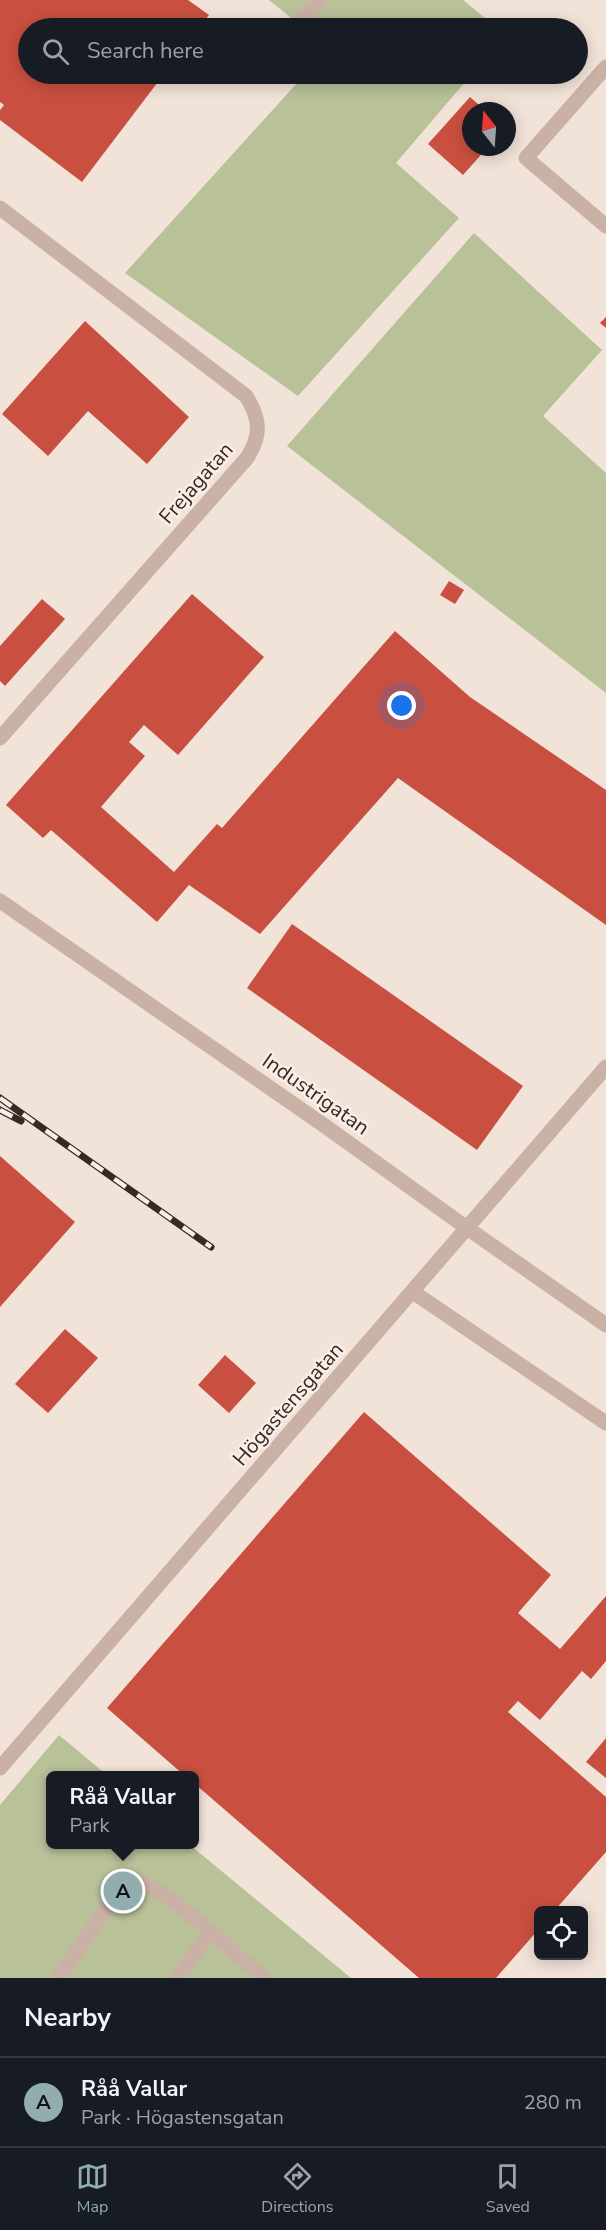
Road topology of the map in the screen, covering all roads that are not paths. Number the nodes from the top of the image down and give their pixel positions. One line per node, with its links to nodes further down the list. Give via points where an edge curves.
1 (320, 0): 2 (street)
2 (303, 18)
3 (606, 68): 5 (street, via 526,158)
4 (0, 207): 6 (street, Frejagatan, via 246,396 254,408 258,430 247,458)
5 (606, 226)
6 (0, 738)
7 (0, 901): 9 (street, Industrigatan)
8 (606, 1067): 9 (street, Högastensgatan)
9 (467, 1228): 10 (street, Högastensgatan); 11 (street, Industrigatan)
10 (413, 1292): 12 (street); 13 (street, Högastensgatan)
11 (606, 1325)
12 (606, 1423)
13 (0, 1768)
14 (210, 1933): 15 (street, via 166,1895 141,1884 131,1886 113,1898); 16 (street); 17 (street)
15 (59, 1978)
16 (177, 1978)
17 (264, 1978)

